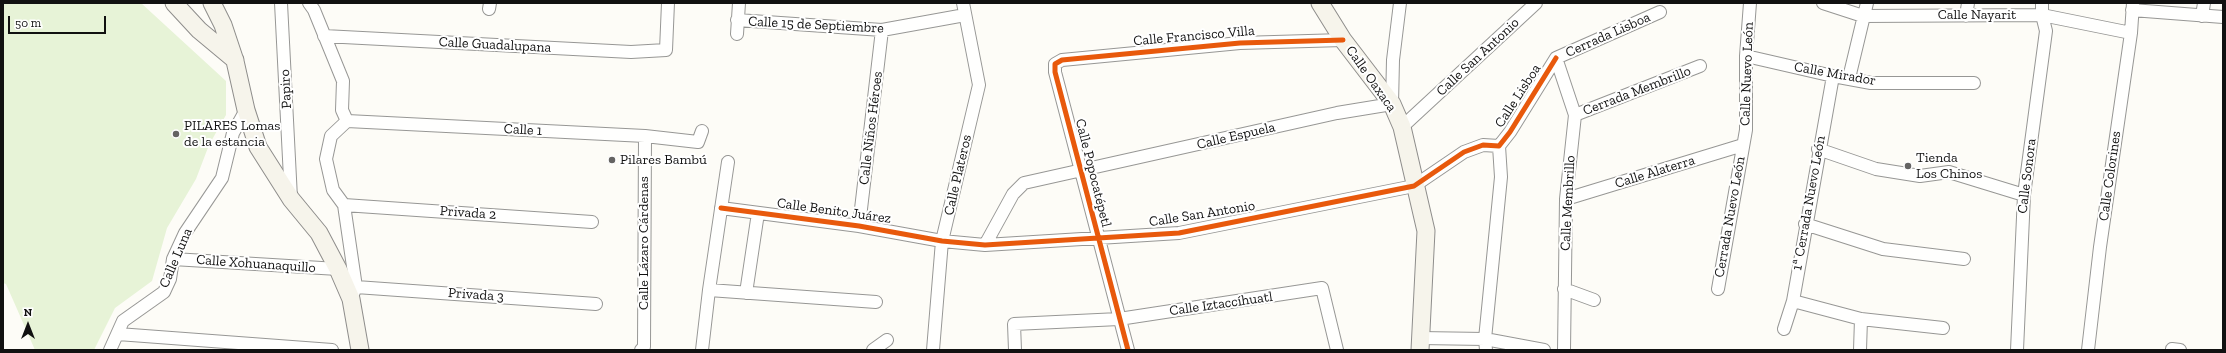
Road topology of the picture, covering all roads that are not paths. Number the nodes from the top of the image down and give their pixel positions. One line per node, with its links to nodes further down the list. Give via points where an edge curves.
1 (174, 3): 31 (street, via 199,30)
2 (212, 3): 31 (street)
3 (282, 3): 51 (street, Papiro)
4 (309, 3): 27 (street)
5 (668, 3): 27 (street, Calle Guadalupana, via 666,50 631,52)
6 (739, 3): 23 (street)
7 (1320, 3): 28 (street, Calle Oaxaca)
8 (1400, 3): 37 (street, via 1393,60)
9 (1536, 3): 41 (street, Calle San Antonio)
10 (1750, 3): 29 (street, Calle Nuevo León)
11 (1823, 3): 19 (street, Calle Nayarit)
12 (1867, 3): 19 (street)
13 (1968, 3): 20 (street)
14 (2204, 3): 21 (street)
15 (2133, 7): 21 (street); 25 (street, Calle Colorines)
16 (964, 9): 24 (street, Calle 15 de Septiembre); 60 (street, Calle Plateros, via 979,85)
17 (2042, 9): 20 (street, Calle Nayarit); 25 (street, Calle Nayarit); 50 (street, Calle Sonora, via 2046,31)
18 (1660, 12): 30 (street, Cerrada Lisboa)
19 (1863, 16): 20 (street, Calle Nayarit); 35 (street)
20 (1966, 16)
21 (2202, 16): 22 (street)
22 (2223, 17)
23 (737, 20): 24 (street, Calle 15 de Septiembre); 26 (street)
24 (882, 30): 58 (street, Calle Niños Héroes)
25 (2131, 33): 96 (street, Calle Colorines)
26 (736, 34)
27 (324, 36): 40 (street, via 343,81 342,110)
28 (1343, 40): 33 (street, Calle Francisco Villa, via 1240,43 1062,60 1055,64); 37 (street, Calle Oaxaca)
29 (1746, 56): 34 (street, Calle Mirador); 44 (street, Calle Nuevo León, via 1746,130)
30 (1556, 58): 39 (street, Calle Membrillo); 45 (street, Calle Lisboa)
31 (236, 61): 38 (street)
32 (1700, 66): 39 (street, Cerrada Membrillo)
33 (1054, 72): 48 (street, Calle Popocatépetl)
34 (1833, 76): 35 (street, Calle Mirador); 46 (street, 1ª Cerrada Nuevo León)
35 (1849, 78): 36 (street, Calle Mirador, via 1871,83)
36 (1974, 83)
37 (1392, 104): 41 (street, Calle Oaxaca); 48 (street, Calle Espuela, via 1336,114)
38 (246, 110): 51 (street, via 258,147); 62 (street, Calle Luna, via 233,133 222,178 185,232)
39 (1574, 115): 52 (street, Calle Membrillo)
40 (347, 121): 42 (street, Calle 1); 53 (street, via 331,136 326,159 333,190)
41 (1402, 126): 49 (street, Calle Oaxaca)
42 (645, 136): 43 (street, Calle 1); 85 (street, Calle Lázaro Cárdenas, via 644,347)
43 (700, 136)
44 (1743, 145): 52 (street, Calle Alaterra); 66 (street, Cerrada Nuevo León)
45 (1499, 146): 49 (street, Calle Lisboa, via 1483,145 1464,152); 81 (street, Calle Lisboa, via 1501,178)
46 (1818, 149): 50 (street, via 1876,169 1920,176 1949,172); 57 (street, 1ª Cerrada Nuevo León)
47 (728, 162): 54 (street)
48 (1080, 172): 59 (street, Calle Popocatépetl); 61 (street, Calle Espuela, via 1024,183 1013,194)
49 (1414, 186): 59 (street, Calle San Antonio, via 1179,232); 80 (street, Calle Oaxaca, via 1426,232)
50 (2024, 195): 95 (street, Calle Sonora)
51 (291, 199): 64 (street, via 319,232)
52 (1566, 199): 65 (street, Calle Membrillo)
53 (344, 205): 56 (street, Privada 2); 68 (street)
54 (721, 208): 55 (street, Calle Benito Juárez); 67 (street)
55 (758, 212): 58 (street, Calle Benito Juárez); 69 (street)
56 (592, 222)
57 (1805, 224): 63 (street, via 1883,249); 71 (street, 1ª Cerrada Nuevo León)
58 (860, 226): 60 (street, Calle Benito Juárez)
59 (1097, 239): 61 (street, Calle San Antonio); 74 (street, Calle Popocatépetl)
60 (942, 241): 61 (street, Calle San Antonio); 88 (street, Calle Plateros)
61 (985, 245)
62 (173, 259): 64 (street, Calle Xohuanaquillo); 78 (street, Calle Luna, via 170,279 164,292 123,321)
63 (1964, 259)
64 (338, 269): 68 (street)
65 (1564, 289): 70 (street); 93 (street, Calle Membrillo)
66 (1718, 289)
67 (709, 290): 69 (street); 86 (street)
68 (354, 293): 73 (street, Privada 3); 84 (street)
69 (746, 293): 72 (street)
70 (1594, 300)
71 (1793, 301): 75 (street); 76 (street, 1ª Cerrada Nuevo León)
72 (876, 302)
73 (596, 304)
74 (1119, 318): 89 (street, Calle Iztaccíhuatl, via 1014,324); 90 (street, Calle Popocatépetl); 91 (street, Calle Iztaccíhuatl, via 1322,288)
75 (1860, 319): 77 (street); 94 (street)
76 (1784, 328)
77 (1943, 328)
78 (118, 334): 82 (street, Calle Luna); 83 (street)
79 (886, 340): 87 (street)
80 (1420, 344): 81 (street)
81 (1486, 345): 92 (street)
82 (110, 350)
83 (332, 350)
84 (360, 350)
85 (641, 350)
86 (702, 350)
87 (873, 350)
88 (933, 350)
89 (1015, 350)
90 (1128, 350)
91 (1338, 350)
92 (1544, 350)
93 (1564, 350)
94 (1860, 350)
95 (2017, 350)
96 (2088, 350)

